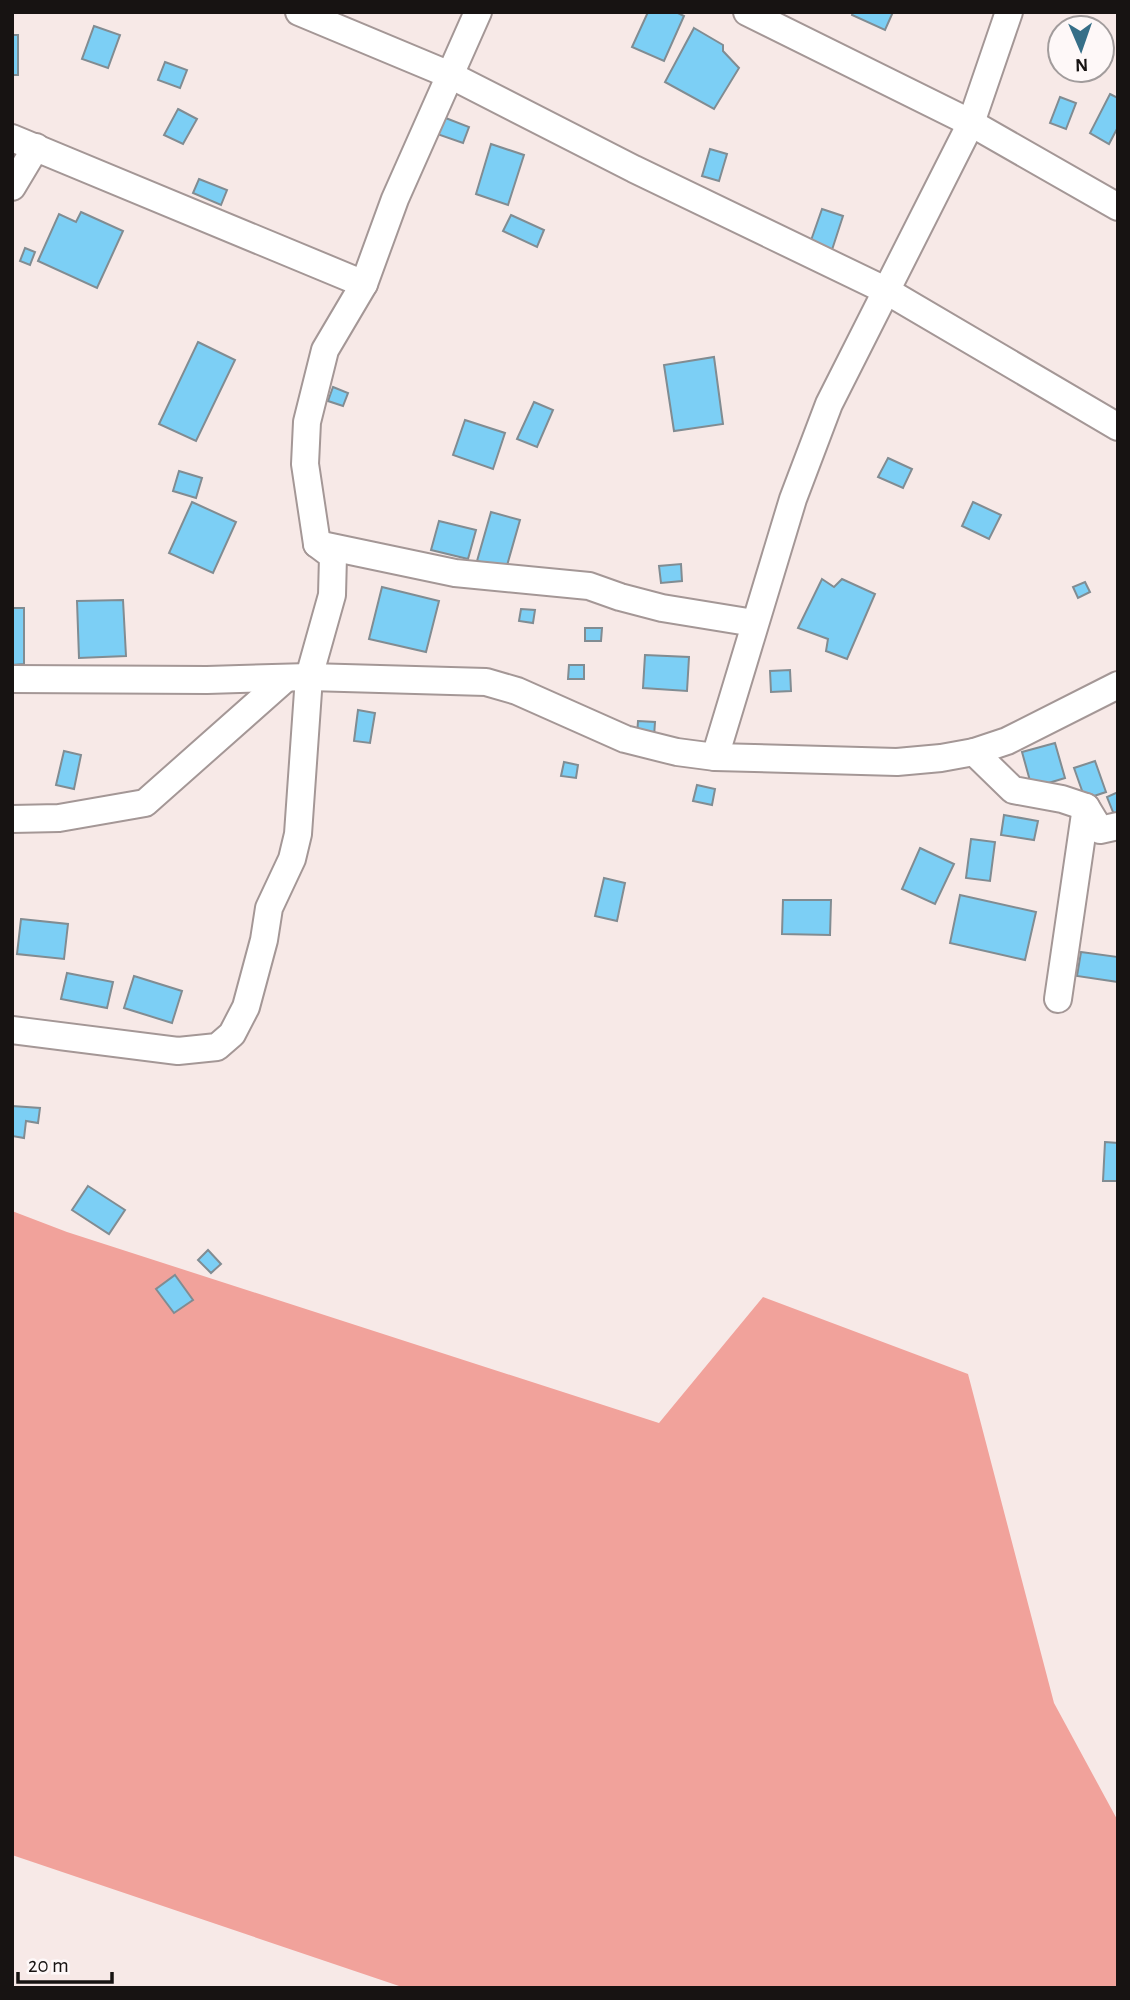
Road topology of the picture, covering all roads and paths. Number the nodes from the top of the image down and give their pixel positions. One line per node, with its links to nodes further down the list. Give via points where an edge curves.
1 (299, 12): 5 (street)
2 (478, 12): 5 (street)
3 (747, 12): 6 (street)
4 (1009, 12): 6 (street)
5 (450, 75): 10 (street, via 394,199); 11 (street)
6 (971, 123): 9 (street); 11 (street)
7 (24, 143): 8 (street); 10 (street)
8 (12, 187)
9 (1118, 207)
10 (364, 284): 13 (street, via 325,351 307,422 305,464)
11 (885, 290): 12 (street); 14 (street, via 830,404 793,499)
12 (1118, 427)
13 (317, 544): 14 (street, via 456,573 589,586 662,608); 15 (street, via 333,556 332,594)
14 (754, 623): 19 (street)
15 (298, 677): 16 (street); 19 (street, via 486,682 625,739); 21 (street, via 145,803 59,818); 24 (street, via 298,834 292,859 269,908 246,1007 232,1034 216,1047 178,1051)
16 (12, 679)
17 (1118, 685): 18 (street, via 1007,741)
18 (974, 752): 19 (street, via 897,762); 20 (street, via 1013,790)
19 (715, 757)
20 (1086, 807): 22 (street, via 1100,830); 23 (street)
21 (12, 819)
22 (1118, 826)
23 (1058, 999)
24 (12, 1030)

